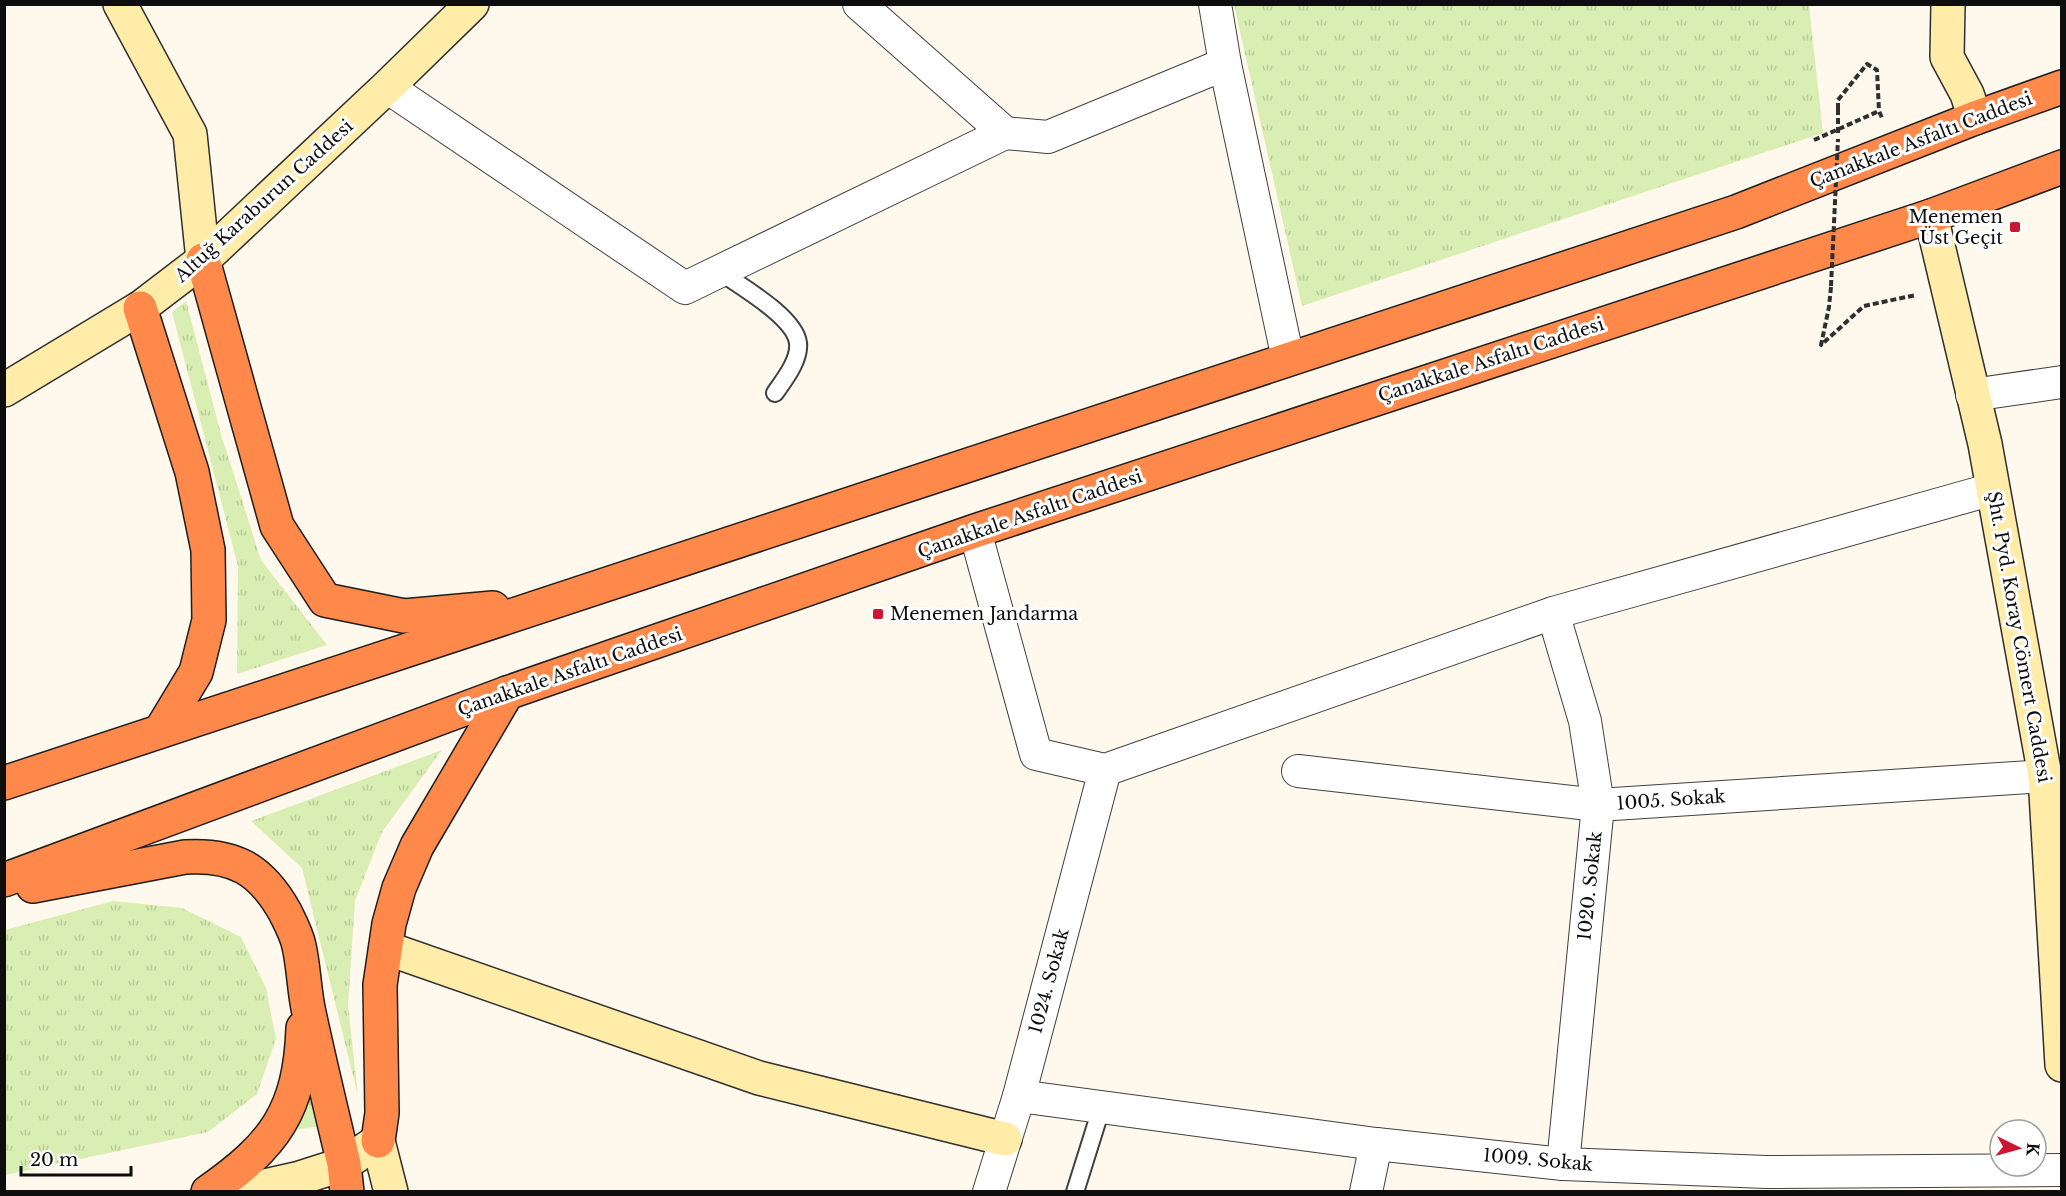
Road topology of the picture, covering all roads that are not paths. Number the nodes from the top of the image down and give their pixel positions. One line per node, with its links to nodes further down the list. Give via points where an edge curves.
1 (120, 4): 13 (street, via 190,134)
2 (472, 4): 7 (street, Altuğ Karaburun Caddesi)
3 (858, 4): 10 (street)
4 (1215, 4): 6 (street)
5 (1948, 4): 9 (street, via 1947,57)
6 (1225, 64): 10 (street, via 1048,137); 16 (street)
7 (387, 87): 13 (street, Altuğ Karaburun Caddesi); 14 (street, via 685,288)
8 (2061, 87): 9 (highway, Çanakkale Asfaltı Caddesi)
9 (1975, 118): 16 (highway, Çanakkale Asfaltı Caddesi, via 1736,212)
10 (1005, 133): 14 (street)
11 (2061, 167): 12 (highway, Çanakkale Asfaltı Caddesi)
12 (1931, 216): 20 (street, Şht. Pyd. Koray Cömert Caddesi); 22 (highway, Çanakkale Asfaltı Caddesi)
13 (203, 260): 15 (street, Altuğ Karaburun Caddesi); 23 (highway, via 277,526 325,600 404,615)
14 (720, 271): 19 (lane, via 775,311 794,330 798,344 791,369)
15 (140, 308): 18 (street, Altuğ Karaburun Caddesi); 26 (highway, via 192,472 208,550 208,620 196,672)
16 (1288, 359): 23 (highway, Çanakkale Asfaltı Caddesi)
17 (2061, 382): 20 (street)
18 (4, 390)
19 (775, 393)
20 (1972, 395): 21 (street, Şht. Pyd. Koray Cömert Caddesi)
21 (1993, 489): 24 (street); 29 (street, Şht. Pyd. Koray Cömert Caddesi)
22 (975, 531): 25 (highway, Çanakkale Asfaltı Caddesi); 27 (street, via 1036,754)
23 (545, 604): 26 (highway, Çanakkale Asfaltı Caddesi)
24 (1553, 613): 27 (street); 31 (street, 1020. Sokak, via 1585,721)
25 (507, 693): 32 (highway, Çanakkale Asfaltı Caddesi); 34 (highway, via 417,846 399,888)
26 (161, 730): 30 (highway, Çanakkale Asfaltı Caddesi)
27 (1105, 770): 37 (street, 1024. Sokak)
28 (1298, 771): 31 (street, 1005. Sokak)
29 (2044, 776): 31 (street, 1005. Sokak); 36 (street, Şht. Pyd. Koray Cömert Caddesi)
30 (4, 783)
31 (1598, 805): 42 (street, 1020. Sokak)
32 (4, 880)
33 (4, 891): 35 (highway, via 185,857 210,855 228,859 261,879 276,896 299,945)
34 (386, 948): 39 (street, via 759,1078); 40 (highway, via 380,985 382,1113)
35 (304, 993): 44 (highway); 46 (highway, via 302,1050 289,1106 275,1132 257,1152)
36 (2061, 1065)
37 (1018, 1096): 38 (street, 1009. Sokak); 39 (street, 1024. Sokak)
38 (1102, 1106): 41 (street, 1009. Sokak); 50 (lane)
39 (1005, 1139): 49 (street, 1024. Sokak)
40 (378, 1141): 44 (street); 48 (street)
41 (1376, 1144): 42 (street, 1009. Sokak); 51 (street)
42 (1563, 1164): 45 (street, 1009. Sokak)
43 (2061, 1170): 45 (street, 1009. Sokak)
44 (345, 1178): 47 (street, via 300,1178)
45 (1764, 1182)
46 (208, 1191)
47 (237, 1191)
48 (391, 1191)
49 (989, 1191)
50 (1075, 1191)
51 (1366, 1191)

